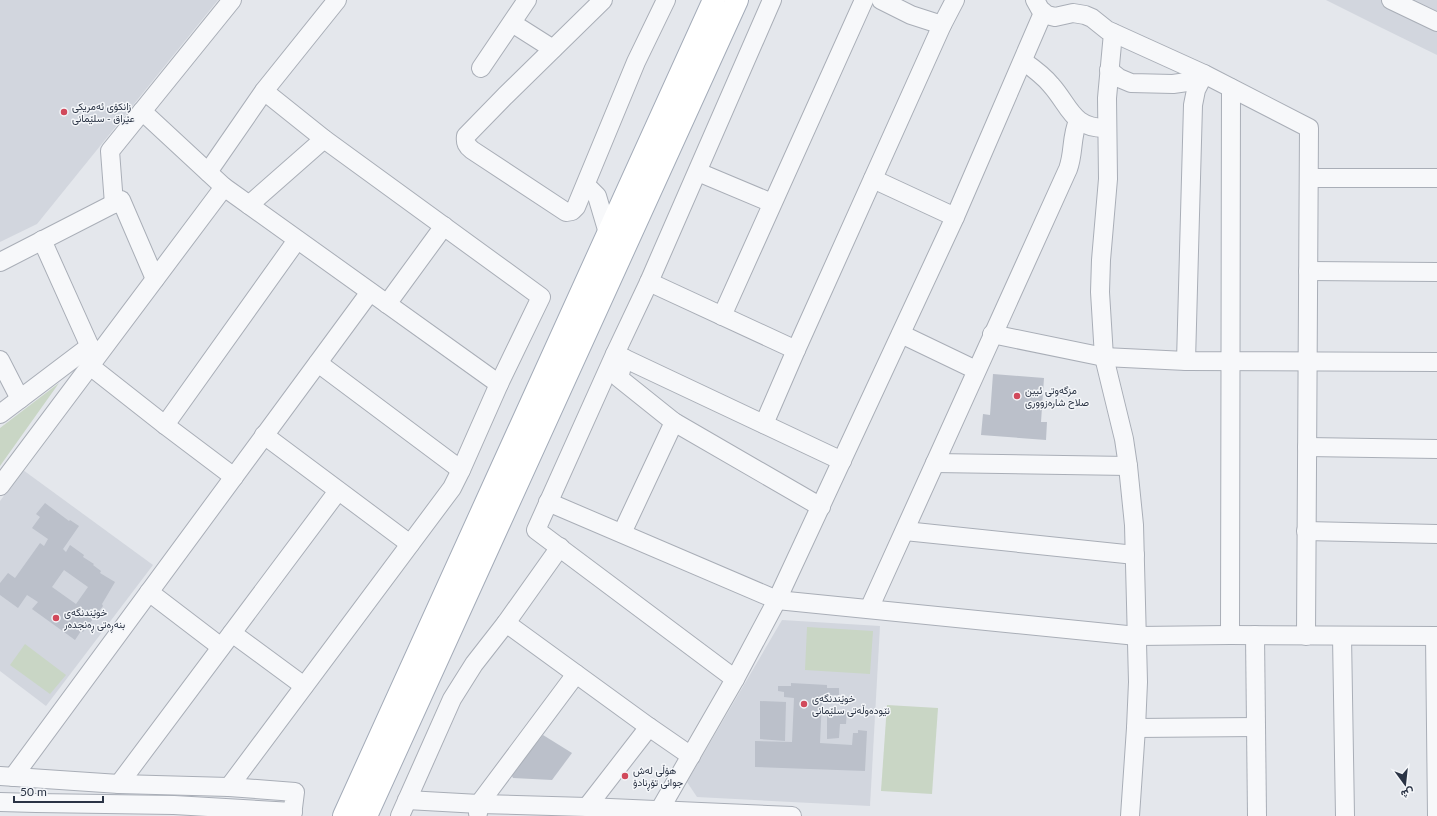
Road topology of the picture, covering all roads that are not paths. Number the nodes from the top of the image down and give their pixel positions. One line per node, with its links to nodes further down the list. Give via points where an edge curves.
1 (232, 0): 28 (street)
2 (337, 0): 26 (street)
3 (527, 0): 14 (street)
4 (603, 0): 18 (street)
5 (666, 0): 38 (street, via 636,62)
6 (714, 0): 45 (main road)
7 (737, 0): 128 (main road)
8 (772, 0): 34 (street)
9 (864, 0): 40 (street)
10 (881, 0): 16 (street, via 911,15)
11 (955, 0): 16 (street)
12 (1391, 0): 15 (street)
13 (1039, 6): 17 (street, via 1047,15 1086,15); 19 (street)
14 (512, 22): 18 (street); 20 (street)
15 (1437, 22)
16 (942, 25): 37 (street)
17 (1113, 33): 21 (street); 22 (street)
18 (553, 48): 38 (street, via 466,136 466,142 472,150 566,212 575,209)
19 (1023, 61): 30 (street, via 1051,84); 43 (street)
20 (481, 68)
21 (1109, 70): 23 (street, via 1119,78); 27 (street)
22 (1202, 77): 24 (street, via 1183,84); 25 (street); 29 (street, via 1194,97)
23 (1132, 83): 24 (street); 27 (street, via 1118,89)
24 (1164, 84): 29 (street, via 1181,96)
25 (1231, 88): 35 (street, via 1309,128); 64 (street)
26 (264, 91): 32 (street); 33 (street)
27 (1107, 98): 31 (street)
28 (142, 111): 33 (street); 41 (street, via 110,151)
29 (1193, 113): 63 (street)
30 (1078, 121): 31 (street, via 1092,127); 57 (street, via 1073,135 1070,163)
31 (1106, 128): 61 (street, via 1108,179 1100,292)
32 (324, 139): 42 (street); 44 (street)
33 (208, 172): 39 (street)
34 (698, 172): 40 (street); 52 (street)
35 (1309, 178): 36 (street); 49 (street)
36 (1437, 178)
37 (873, 179): 43 (street); 58 (street)
38 (586, 185): 45 (street, via 597,196)
39 (224, 187): 42 (street); 51 (street)
40 (772, 203): 55 (street)
41 (114, 204): 46 (street); 51 (street, via 120,200)
42 (249, 206): 47 (street)
43 (955, 217): 56 (street)
44 (444, 226): 54 (street); 69 (street, via 541,297)
45 (608, 233): 127 (main road)
46 (42, 240): 48 (street); 60 (street)
47 (297, 240): 53 (street); 74 (street)
48 (0, 262)
49 (1308, 271): 50 (street); 65 (street)
50 (1437, 272)
51 (155, 279): 60 (street)
52 (649, 282): 55 (street); 59 (street)
53 (370, 292): 54 (street); 67 (street)
54 (387, 304): 69 (street)
55 (722, 316): 58 (street)
56 (900, 334): 68 (street); 78 (street)
57 (992, 334): 61 (street); 68 (street)
58 (796, 350): 73 (street)
59 (620, 356): 72 (street, via 619,378); 73 (street); 85 (street)
60 (92, 357): 70 (street); 74 (street); 83 (street)
61 (1104, 357): 63 (street); 80 (street, via 1118,411)
62 (0, 360): 70 (street)
63 (1186, 362): 64 (street)
64 (1230, 362): 65 (street); 99 (street)
65 (1308, 362): 66 (street); 76 (street)
66 (1437, 362)
67 (318, 363): 75 (street); 81 (street)
68 (976, 370): 79 (street)
69 (499, 384): 81 (street)
70 (20, 399): 71 (street)
71 (0, 414)
72 (674, 422): 86 (street); 89 (street)
73 (764, 424): 78 (street)
74 (165, 425): 82 (street)
75 (264, 435): 82 (street); 84 (street)
76 (1307, 447): 77 (street); 88 (street)
77 (1437, 449)
78 (842, 461): 86 (street)
79 (935, 463): 80 (street); 87 (street)
80 (1128, 466): 93 (street)
81 (461, 470): 91 (street, via 452,488)
82 (234, 477): 94 (street)
83 (0, 486)
84 (338, 491): 91 (street); 98 (street)
85 (548, 502): 89 (street); 92 (street, via 536,530)
86 (821, 507): 95 (street)
87 (905, 530): 93 (street); 96 (street)
88 (1306, 531): 90 (street); 102 (street)
89 (622, 533): 95 (street)
90 (1437, 534)
91 (410, 544): 108 (street)
92 (560, 547): 97 (street); 107 (street)
93 (1135, 554): 101 (street)
94 (149, 592): 105 (street); 114 (street)
95 (777, 600): 96 (street); 107 (street)
96 (869, 609): 101 (street)
97 (506, 623): 106 (street); 122 (street, via 474,664 452,699)
98 (232, 633): 105 (street); 108 (street)
99 (1230, 635): 100 (street); 101 (street)
100 (1255, 635): 102 (street); 109 (street)
101 (1137, 636): 111 (street)
102 (1306, 636): 103 (street)
103 (1342, 636): 104 (street); 132 (street)
104 (1436, 636): 112 (street)
105 (221, 647): 115 (street)
106 (576, 674): 110 (street); 121 (street)
107 (735, 680): 113 (street)
108 (304, 686): 116 (street)
109 (1256, 727): 111 (street); 131 (street)
110 (649, 728): 113 (street); 119 (street)
111 (1136, 728): 130 (street)
112 (1436, 728): 133 (street)
113 (691, 756): 123 (street)
114 (7, 776): 115 (street)
115 (119, 784): 116 (street)
116 (229, 787): 124 (street, via 295,792)
117 (0, 802): 120 (street)
118 (174, 805): 120 (street); 124 (street); 126 (street)
119 (587, 806): 121 (street); 123 (street)
120 (41, 810)
121 (479, 810): 122 (street)
122 (402, 811)
123 (659, 811): 125 (street)
124 (292, 814)
125 (730, 814): 129 (street)
126 (159, 816)
127 (344, 816)
128 (366, 816)
129 (792, 816)
130 (1130, 816)
131 (1257, 816)
132 (1345, 816)
133 (1437, 816)

